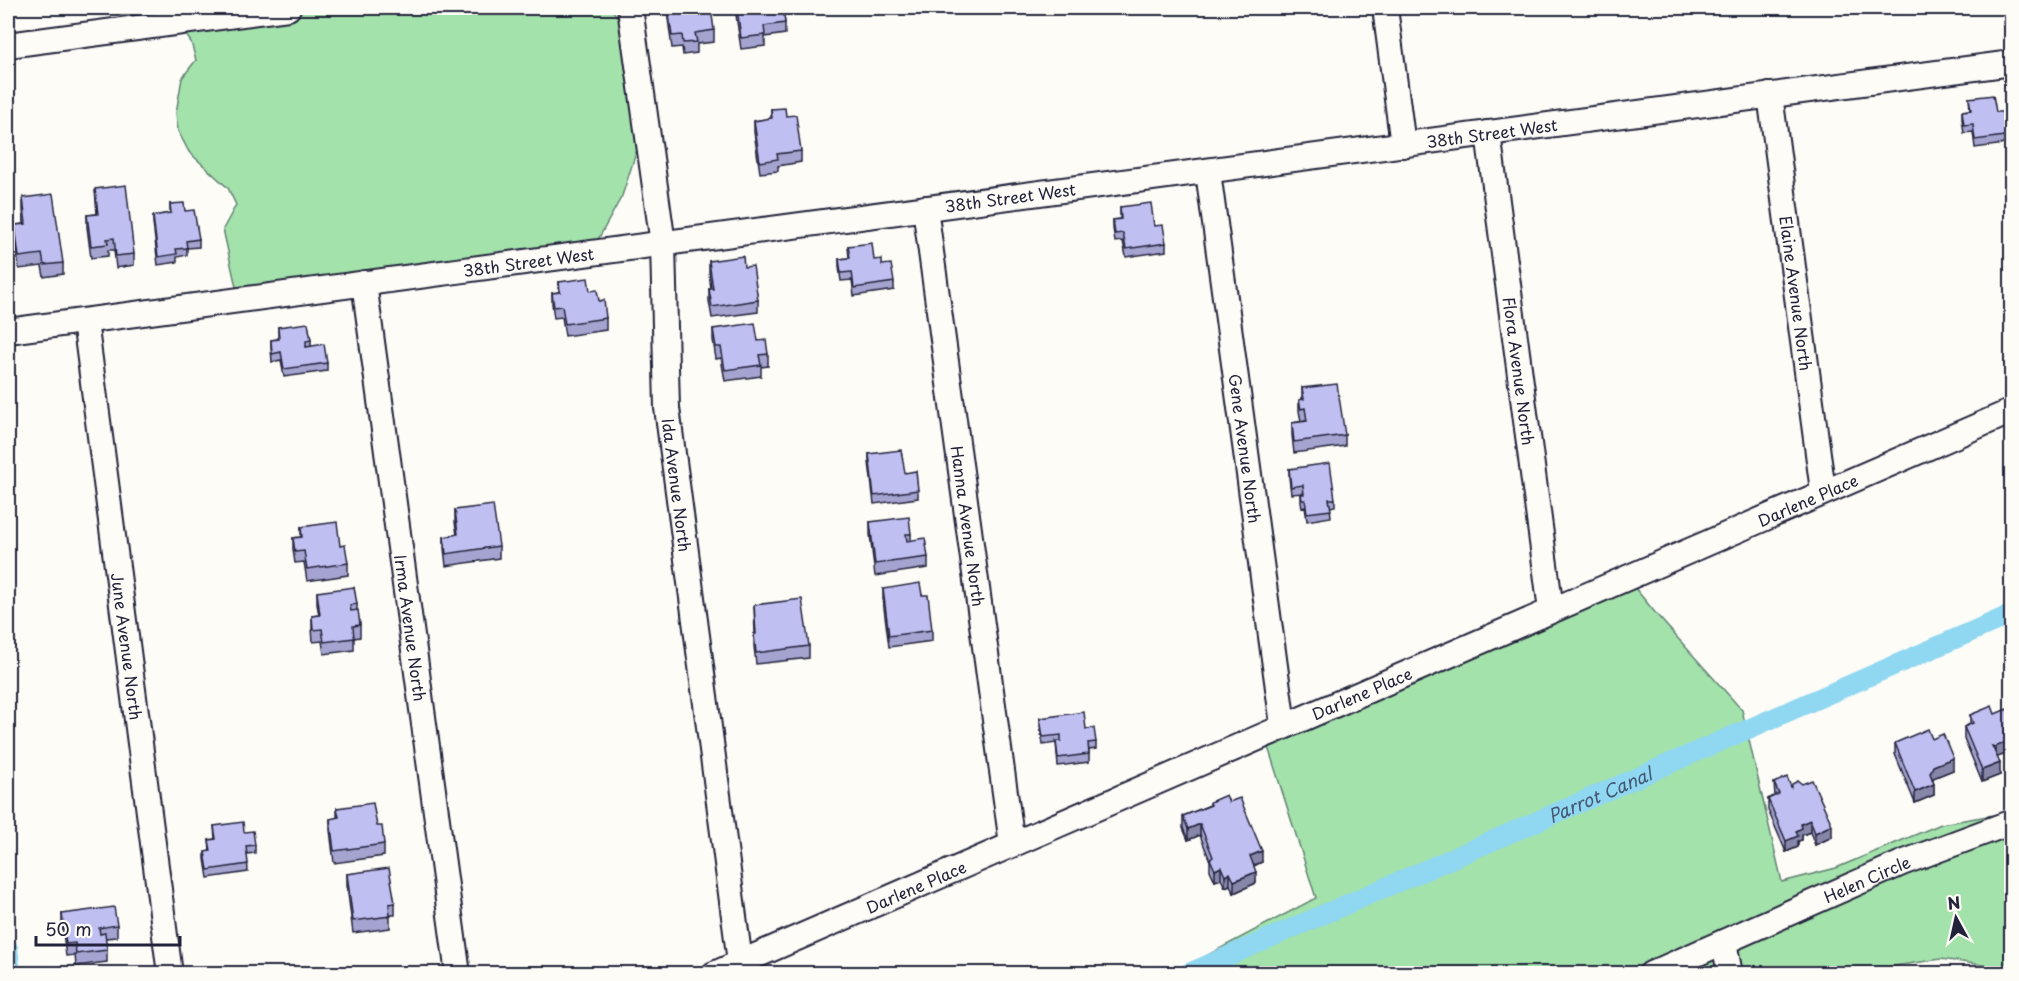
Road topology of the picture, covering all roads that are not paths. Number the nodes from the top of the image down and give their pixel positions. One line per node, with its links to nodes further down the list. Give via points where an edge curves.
1 (288, 8): 4 (street)
2 (630, 8): 11 (street, Ida Avenue North)
3 (1385, 8): 8 (street)
4 (8, 45)
5 (2012, 63): 6 (street, 38th Street West)
6 (1770, 95): 7 (street, 38th Street West); 16 (street, Elaine Avenue North)
7 (1488, 133): 8 (street, 38th Street West); 17 (street, Flora Avenue North)
8 (1403, 145): 9 (street, 38th Street West)
9 (1208, 172): 10 (street, 38th Street West); 18 (street, Gene Avenue North)
10 (925, 208): 11 (street, 38th Street West); 20 (street, Hanna Avenue North)
11 (663, 244): 12 (street, 38th Street West); 22 (street, Ida Avenue North, via 667,408)
12 (364, 283): 13 (street, 38th Street West); 24 (street, Irma Avenue North)
13 (86, 321): 14 (street, 38th Street West); 23 (street, June Avenue North)
14 (8, 331)
15 (2012, 411): 16 (street, Darlene Place)
16 (1823, 491): 17 (street, Darlene Place)
17 (1551, 610): 18 (street, Darlene Place)
18 (1283, 725): 20 (street, Darlene Place)
19 (2012, 822): 21 (street, Helen Circle, via 1902,863)
20 (1012, 844): 22 (street, Darlene Place)
21 (1724, 942): 26 (street, Helen Circle); 27 (street)
22 (740, 962): 25 (street, Darlene Place)
23 (171, 974)
24 (458, 974)
25 (714, 974)
26 (1651, 974)
27 (1730, 974)

